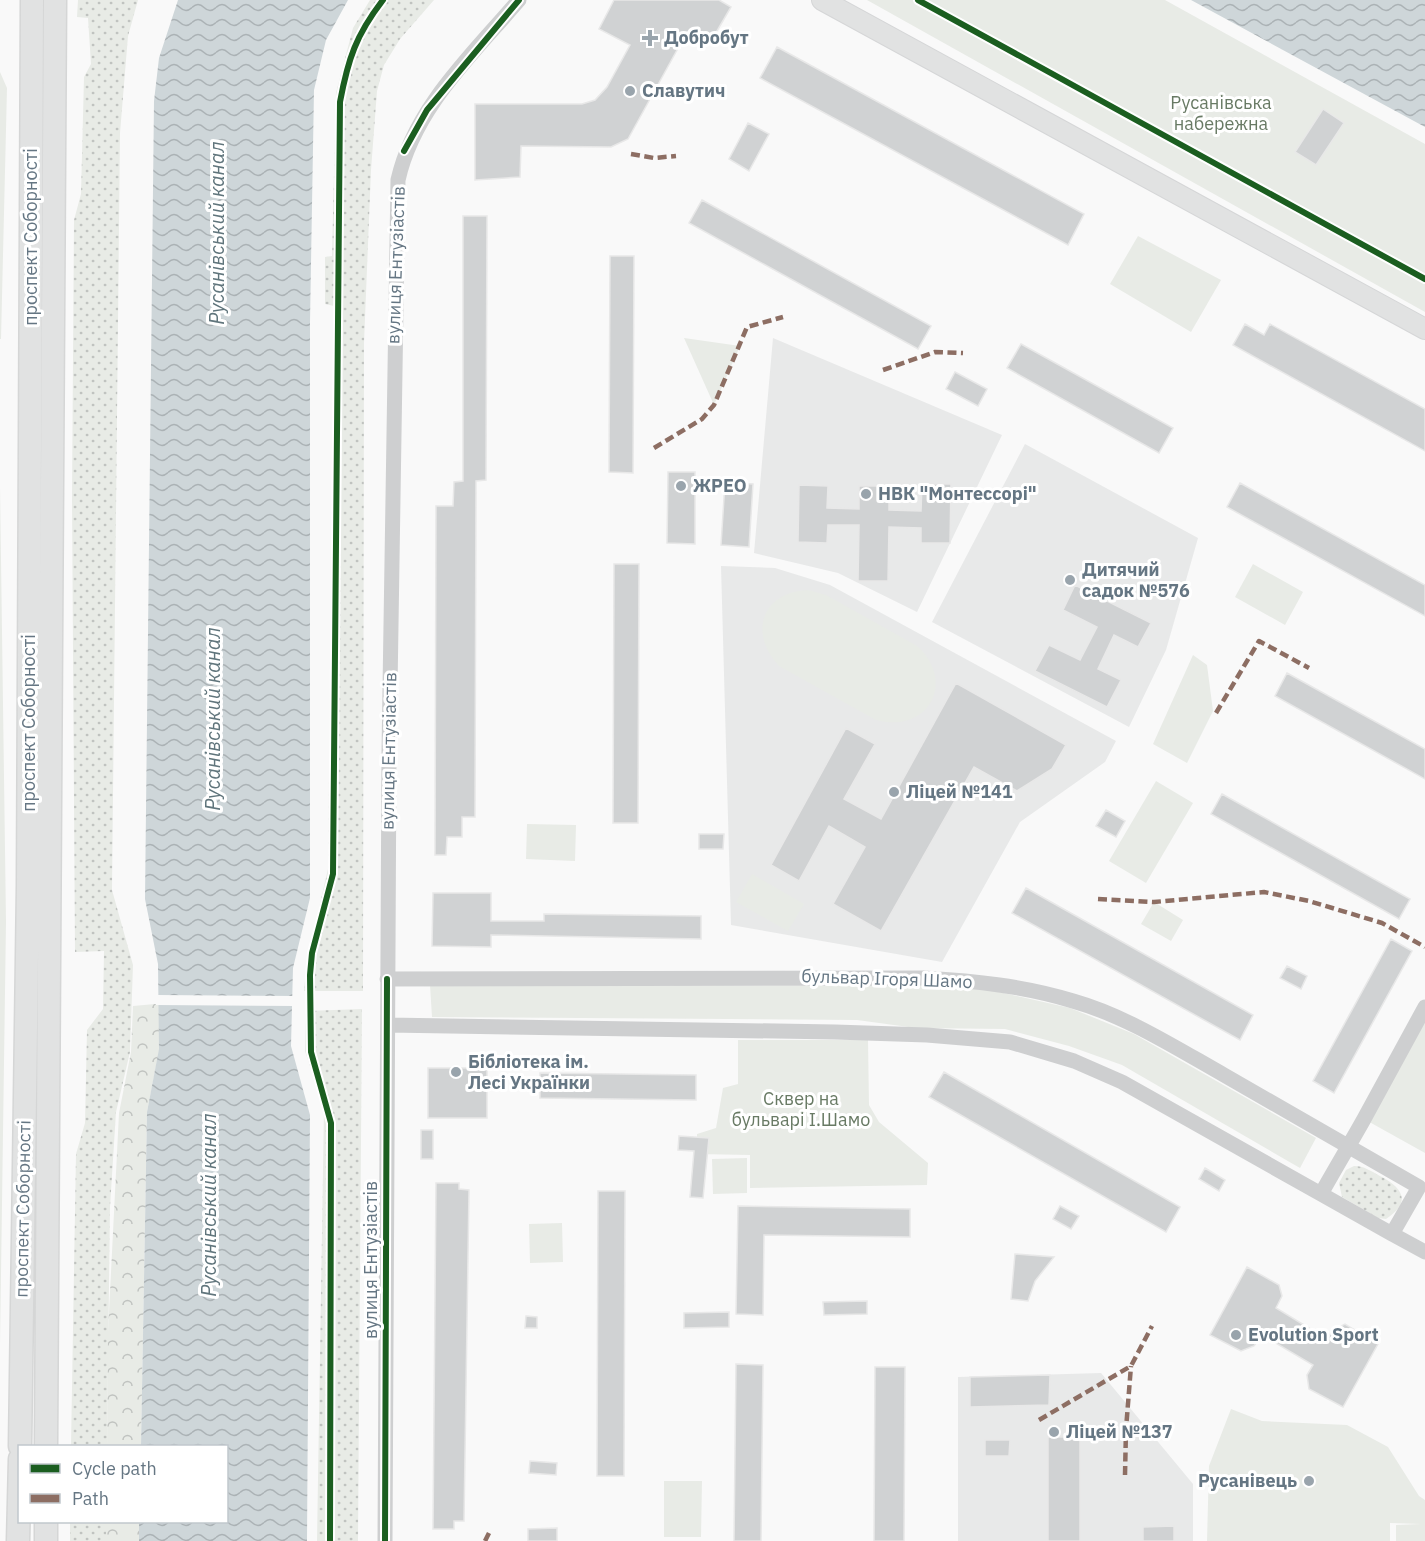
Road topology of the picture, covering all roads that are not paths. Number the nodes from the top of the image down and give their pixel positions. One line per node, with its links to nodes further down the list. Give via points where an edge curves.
1 (32, 0): 14 (highway, проспект Соборності, via 28,886)
2 (55, 0): 15 (highway, проспект Соборності)
3 (519, 0): 6 (street, вулиця Ентузіастів, via 427,110 404,151 398,180)
4 (822, 0): 5 (main road)
5 (1425, 329)
6 (387, 979): 8 (street, вулиця Ентузіастів); 9 (street, бульвар Ігоря Шамо, via 831,976 990,982 1074,1001 1137,1027)
7 (1425, 1007): 9 (street)
8 (388, 1025): 11 (street, via 834,1032 1010,1042 1074,1061 1122,1082); 20 (street, вулиця Ентузіастів)
9 (1348, 1146): 10 (street, бульвар Ігоря Шамо); 11 (street)
10 (1423, 1184): 12 (street)
11 (1321, 1194): 12 (street)
12 (1392, 1234): 13 (street)
13 (1425, 1252)
14 (20, 1445)
15 (46, 1445)
16 (18, 1523): 18 (highway)
17 (46, 1523): 19 (highway)
18 (18, 1541)
19 (46, 1541)
20 (385, 1541)

